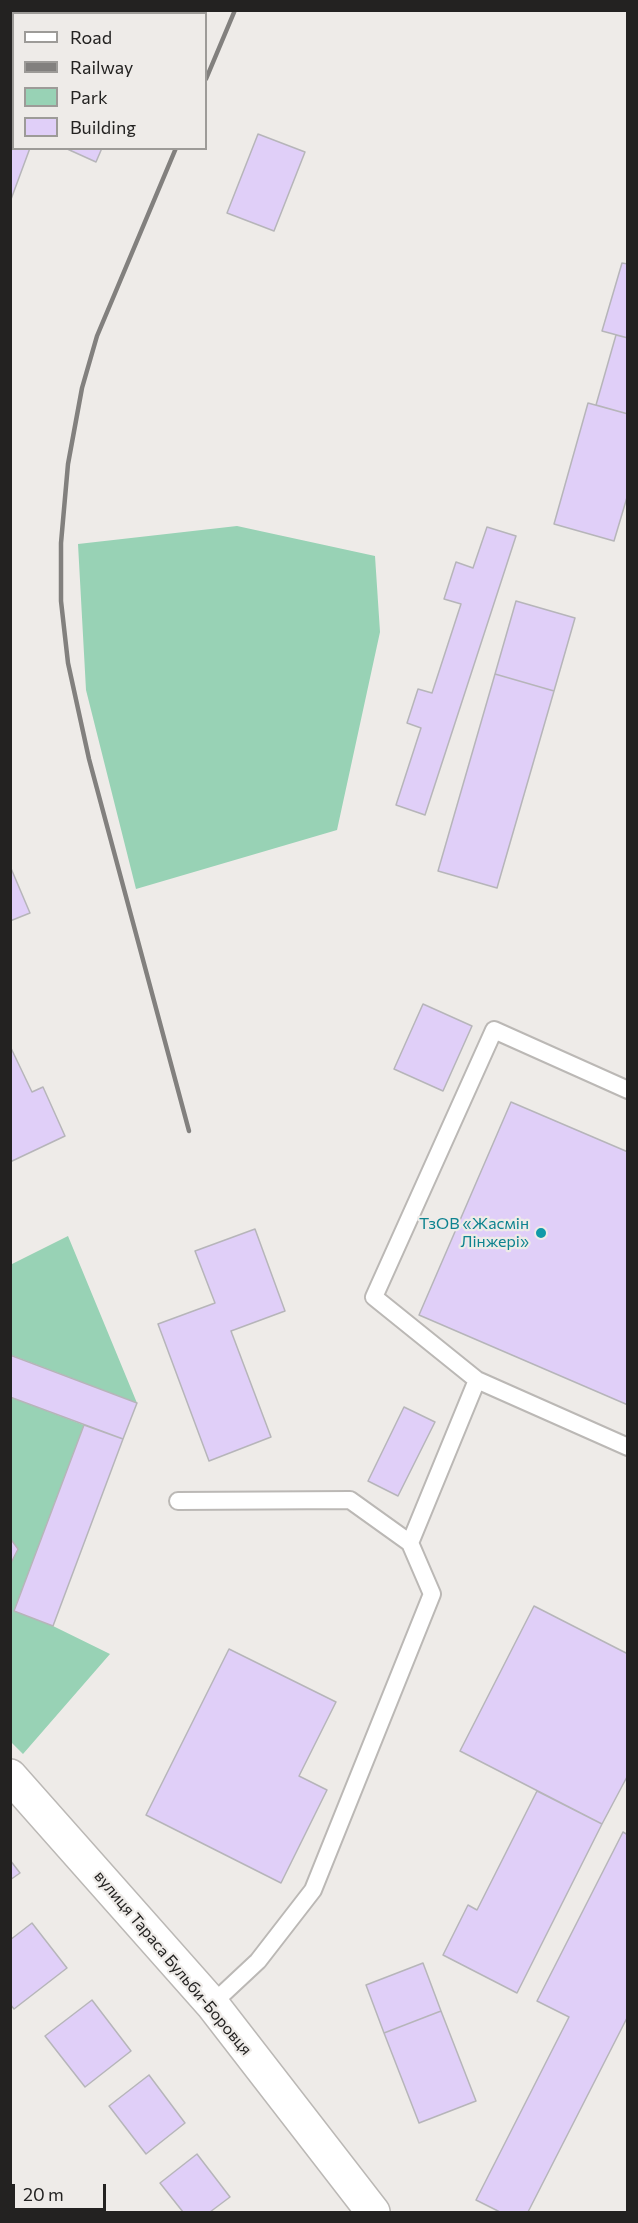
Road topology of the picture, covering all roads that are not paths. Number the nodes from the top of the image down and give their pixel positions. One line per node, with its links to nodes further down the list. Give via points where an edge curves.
1 (627, 1090): 2 (lane, via 494,1030 374,1297)
2 (477, 1380): 3 (lane); 5 (lane)
3 (627, 1447)
4 (178, 1501): 5 (lane, via 350,1500)
5 (410, 1543): 7 (lane, via 432,1594 313,1890 258,1961)
6 (10, 1776): 7 (street, вулиця Тараса Бульби-Боровця)
7 (212, 2004): 8 (street, вулиця Тараса Бульби-Боровця)
8 (373, 2212)

